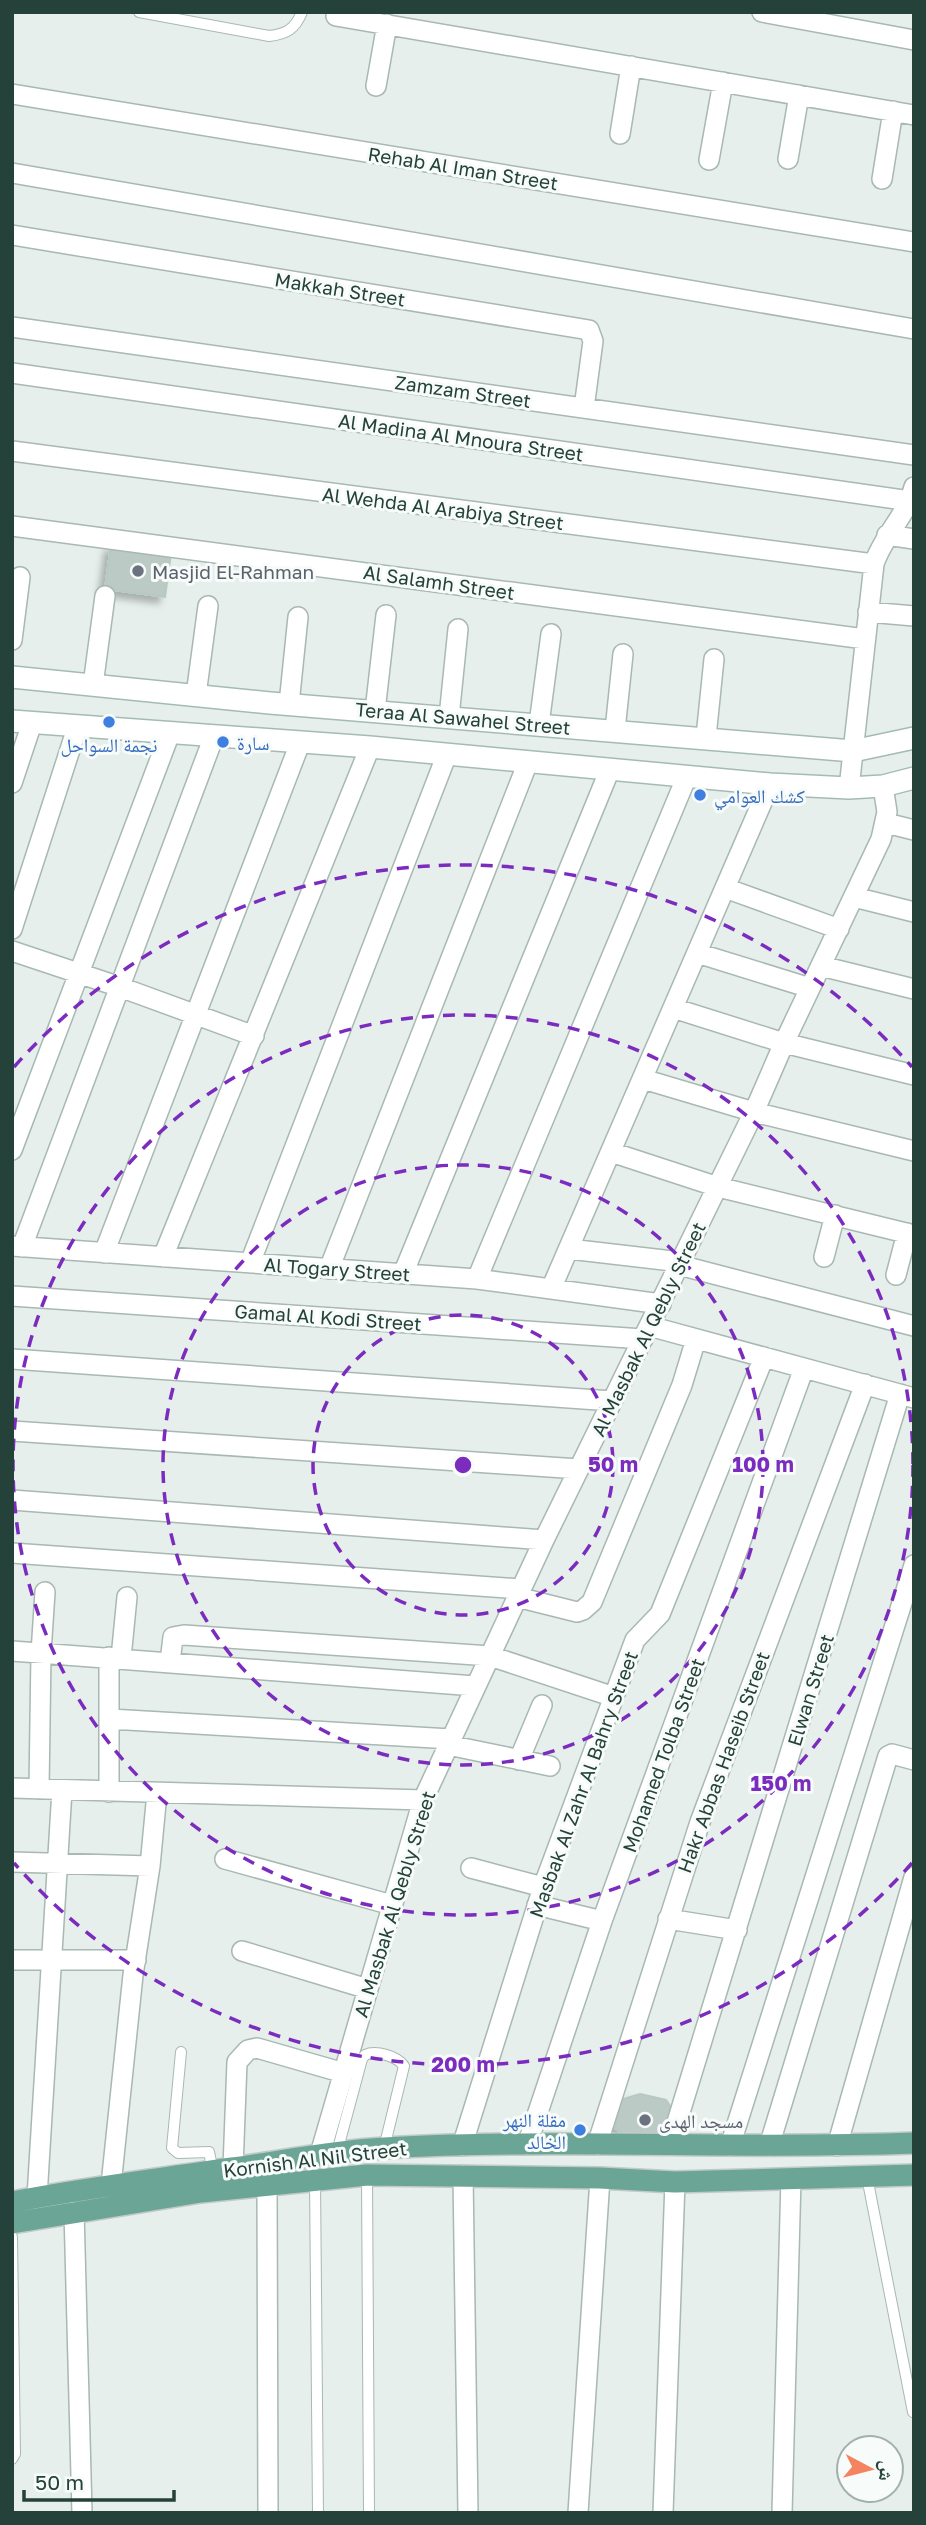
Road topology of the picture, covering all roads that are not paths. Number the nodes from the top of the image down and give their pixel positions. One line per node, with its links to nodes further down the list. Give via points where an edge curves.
1 (139, 12): 2 (lane, via 269,36 285,34)
2 (302, 12)
3 (762, 12): 6 (street)
4 (336, 16): 5 (street)
5 (387, 24): 7 (street); 9 (street)
6 (914, 40)
7 (631, 66): 8 (street); 14 (street)
8 (723, 82): 11 (street); 16 (street)
9 (376, 86)
10 (12, 93): 20 (street, Rehab Al Iman Street)
11 (799, 95): 12 (street); 15 (street)
12 (893, 111): 13 (street); 18 (street)
13 (914, 115)
14 (620, 134)
15 (788, 159)
16 (709, 160)
17 (12, 173): 22 (street)
18 (882, 179)
19 (12, 235): 24 (street, Makkah Street, via 589,330 593,341)
20 (914, 242)
21 (12, 327): 24 (street, Zamzam Street)
22 (914, 329)
23 (12, 373): 27 (street, Al Madina Al Mnoura Street)
24 (584, 408): 26 (street, Zamzam Street)
25 (12, 451): 31 (street, Al Wehda Al Arabiya Street)
26 (914, 455)
27 (912, 494): 29 (street)
28 (12, 526): 41 (street, Al Salamh Street)
29 (887, 535): 30 (street); 31 (street)
30 (914, 539)
31 (874, 564): 35 (street)
32 (20, 577): 42 (street)
33 (105, 596): 46 (street)
34 (208, 606): 47 (street)
35 (869, 612): 37 (street); 41 (street)
36 (386, 615): 49 (street)
37 (914, 616)
38 (298, 617): 48 (street)
39 (458, 629): 50 (street)
40 (551, 635): 53 (street)
41 (865, 639): 63 (street)
42 (12, 640)
43 (623, 654): 55 (street)
44 (714, 659): 58 (street)
45 (12, 677): 46 (main road, Teraa Al Sawahel Street)
46 (93, 685): 47 (main road, Teraa Al Sawahel Street)
47 (196, 695): 48 (main road, Teraa Al Sawahel Street)
48 (280, 704): 49 (main road, Teraa Al Sawahel Street); 60 (main road)
49 (375, 711): 50 (main road, Teraa Al Sawahel Street)
50 (449, 717): 51 (main road, Teraa Al Sawahel Street)
51 (477, 719): 53 (main road, Teraa Al Sawahel Street); 65 (main road)
52 (22, 722): 54 (main road, Teraa Al Sawahel Street); 70 (street)
53 (539, 724): 55 (main road, Teraa Al Sawahel Street)
54 (77, 728): 56 (main road, Teraa Al Sawahel Street); 79 (street)
55 (615, 730): 58 (main road, Teraa Al Sawahel Street)
56 (170, 733): 57 (main road, Teraa Al Sawahel Street); 84 (street)
57 (214, 736): 60 (main road, Teraa Al Sawahel Street); 85 (street)
58 (706, 737): 63 (main road, Teraa Al Sawahel Street)
59 (914, 738): 63 (main road, Teraa Al Sawahel Street)
60 (267, 741): 61 (main road, Teraa Al Sawahel Street)
61 (300, 743): 62 (main road, Teraa Al Sawahel Street); 89 (street)
62 (370, 747): 64 (main road, Teraa Al Sawahel Street); 90 (street)
63 (853, 751): 73 (street)
64 (447, 754): 65 (main road, Teraa Al Sawahel Street); 106 (street)
65 (474, 757): 66 (main road, Teraa Al Sawahel Street)
66 (528, 762): 67 (main road, Teraa Al Sawahel Street); 108 (street)
67 (610, 769): 68 (main road, Teraa Al Sawahel Street); 109 (street)
68 (687, 776): 71 (main road, Teraa Al Sawahel Street); 111 (street)
69 (914, 778): 72 (main road, Teraa Al Sawahel Street)
70 (12, 783)
71 (770, 784): 73 (main road, Teraa Al Sawahel Street); 76 (street)
72 (883, 786): 73 (main road, Teraa Al Sawahel Street); 74 (street, Al Masbak Al Qebly Street)
73 (849, 788)
74 (886, 823): 75 (street); 77 (street, Al Masbak Al Qebly Street)
75 (914, 830)
76 (725, 888): 80 (street); 82 (street)
77 (853, 897): 78 (street); 80 (street, Al Masbak Al Qebly Street)
78 (914, 912)
79 (12, 929)
80 (839, 929): 83 (street, Al Masbak Al Qebly Street)
81 (12, 951): 84 (street)
82 (697, 953): 86 (street); 88 (street)
83 (821, 966): 86 (street, Al Masbak Al Qebly Street); 87 (street)
84 (79, 973): 85 (street); 95 (street)
85 (120, 987): 89 (street); 101 (street)
86 (810, 988): 91 (street, Al Masbak Al Qebly Street)
87 (914, 989)
88 (673, 1008): 91 (street); 93 (street)
89 (195, 1014): 90 (street); 103 (street)
90 (254, 1036): 104 (street)
91 (784, 1043): 92 (street); 94 (street, Al Masbak Al Qebly Street)
92 (914, 1075)
93 (643, 1079): 94 (street); 97 (street)
94 (754, 1112): 96 (street); 98 (street, Al Masbak Al Qebly Street)
95 (12, 1150)
96 (914, 1151)
97 (611, 1152): 98 (street); 102 (street)
98 (718, 1187): 99 (street); 107 (street, Al Masbak Al Qebly Street)
99 (835, 1215): 100 (street); 105 (street)
100 (910, 1234): 110 (street)
101 (17, 1247): 103 (street, Al Togary Street)
102 (569, 1249): 107 (street); 112 (street)
103 (104, 1253): 104 (street, Al Togary Street)
104 (163, 1257): 106 (street, Al Togary Street)
105 (824, 1257)
106 (250, 1263): 108 (street, Al Togary Street)
107 (680, 1264): 114 (street, Al Masbak Al Qebly Street); 115 (street)
108 (329, 1269): 109 (street, Al Togary Street)
109 (403, 1274): 111 (street, Al Togary Street)
110 (896, 1275)
111 (477, 1279): 112 (street, Al Togary Street)
112 (551, 1289): 114 (street, Al Togary Street)
113 (12, 1296): 116 (street, Gamal Al Kodi Street)
114 (661, 1304): 116 (street, Al Masbak Al Qebly Street)
115 (914, 1326)
116 (646, 1333): 117 (street, Gamal Al Kodi Street); 123 (street, Al Masbak Al Qebly Street)
117 (696, 1339): 118 (street, Gamal Al Kodi Street); 131 (street, via 682,1385 592,1602 577,1612)
118 (764, 1357): 120 (street, Gamal Al Kodi Street); 139 (street, Masbak Al Zahr Al Bahry Street, via 660,1614 635,1640)
119 (12, 1359): 123 (street)
120 (804, 1368): 121 (street, Gamal Al Kodi Street); 161 (street, Mohamed Tolba Street)
121 (865, 1384): 122 (street, Gamal Al Kodi Street); 160 (street, Hakr Abbas Haseib Street)
122 (907, 1396): 162 (street, Elwan Street)
123 (612, 1401): 125 (street, Al Masbak Al Qebly Street)
124 (12, 1431): 125 (street)
125 (579, 1469): 127 (street, Al Masbak Al Qebly Street)
126 (12, 1500): 127 (street)
127 (544, 1540): 131 (street, Al Masbak Al Qebly Street)
128 (12, 1553): 131 (street)
129 (914, 1565): 175 (street)
130 (45, 1592): 134 (street)
131 (519, 1593): 135 (street, Al Masbak Al Qebly Street)
132 (127, 1597): 136 (street)
133 (12, 1651): 134 (street)
134 (41, 1653): 136 (street); 147 (street)
135 (490, 1656): 137 (street, via 184,1635 173,1637); 138 (street, Al Masbak Al Qebly Street); 139 (street)
136 (115, 1658): 137 (street); 141 (street)
137 (170, 1662): 138 (street)
138 (475, 1686): 142 (street, Al Masbak Al Qebly Street)
139 (614, 1697): 158 (street, Masbak Al Zahr Al Bahry Street)
140 (542, 1705): 143 (street)
141 (110, 1718): 142 (street); 149 (street)
142 (449, 1742): 143 (street); 151 (street, Al Masbak Al Qebly Street)
143 (519, 1760): 145 (street)
144 (914, 1760): 176 (street, via 888,1756)
145 (550, 1766)
146 (12, 1788): 147 (street)
147 (39, 1789): 148 (street)
148 (62, 1790): 149 (street); 154 (street)
149 (109, 1792): 150 (street)
150 (157, 1793): 151 (street); 155 (street)
151 (423, 1800): 159 (street, Al Masbak Al Qebly Street)
152 (225, 1858): 159 (street)
153 (12, 1863): 154 (street)
154 (58, 1863): 155 (street); 166 (street)
155 (150, 1866): 164 (street)
156 (471, 1868): 158 (street)
157 (914, 1877): 177 (street)
158 (540, 1896): 161 (street); 173 (street, Masbak Al Zahr Al Bahry Street)
159 (392, 1905): 167 (street, Al Masbak Al Qebly Street)
160 (668, 1919): 162 (street); 172 (street, Hakr Abbas Haseib Street)
161 (602, 1922): 171 (street, Mohamed Tolba Street)
162 (737, 1930): 174 (street, Elwan Street)
163 (242, 1951): 167 (street)
164 (136, 1959): 166 (street); 190 (street)
165 (12, 1960): 166 (street)
166 (53, 1961): 191 (street)
167 (368, 1989): 169 (street, Al Masbak Al Qebly Street)
168 (181, 2052): 180 (lane, via 172,2148 178,2153 209,2152)
169 (344, 2073): 179 (street, Al Masbak Al Qebly Street); 180 (street, via 257,2048 241,2055)
170 (914, 2143): 177 (main road, Kornish Al Nil Street)
171 (527, 2145): 172 (main road, Kornish Al Nil Street); 173 (main road, Kornish Al Nil Street)
172 (597, 2145): 174 (main road, Kornish Al Nil Street)
173 (462, 2146): 178 (main road, Kornish Al Nil Street)
174 (670, 2146): 175 (main road, Kornish Al Nil Street)
175 (730, 2146): 176 (main road, Kornish Al Nil Street)
176 (769, 2146): 177 (main road, Kornish Al Nil Street)
177 (837, 2146)
178 (384, 2148): 179 (main road, Kornish Al Nil Street); 179 (lane, via 404,2066 400,2060 374,2052 362,2059)
179 (328, 2153): 180 (main road, Kornish Al Nil Street)
180 (223, 2169): 190 (main road, Kornish Al Nil Street)
181 (367, 2175): 182 (main road, Kornish Al Nil Street); 187 (main road, Kornish Al Nil Street); 201 (lane)
182 (463, 2175): 185 (main road, Kornish Al Nil Street); 202 (street)
183 (914, 2175): 184 (main road, Kornish Al Nil Street)
184 (867, 2176): 186 (main road, Kornish Al Nil Street); 196 (lane)
185 (600, 2178): 188 (main road, Kornish Al Nil Street); 203 (street)
186 (791, 2178): 188 (main road, Kornish Al Nil Street); 205 (street)
187 (315, 2179): 189 (main road, Kornish Al Nil Street); 200 (lane)
188 (675, 2182): 204 (street)
189 (267, 2184): 193 (main road, Kornish Al Nil Street); 199 (street)
190 (111, 2185): 191 (main road, Kornish Al Nil Street)
191 (37, 2197): 192 (main road, Kornish Al Nil Street)
192 (12, 2202)
193 (75, 2211): 194 (main road, Kornish Al Nil Street); 198 (street)
194 (12, 2223)
195 (12, 2237): 197 (lane)
196 (913, 2412)
197 (12, 2459)
198 (82, 2513)
199 (268, 2513)
200 (318, 2513)
201 (369, 2513)
202 (468, 2513)
203 (578, 2513)
204 (663, 2513)
205 (782, 2513)

